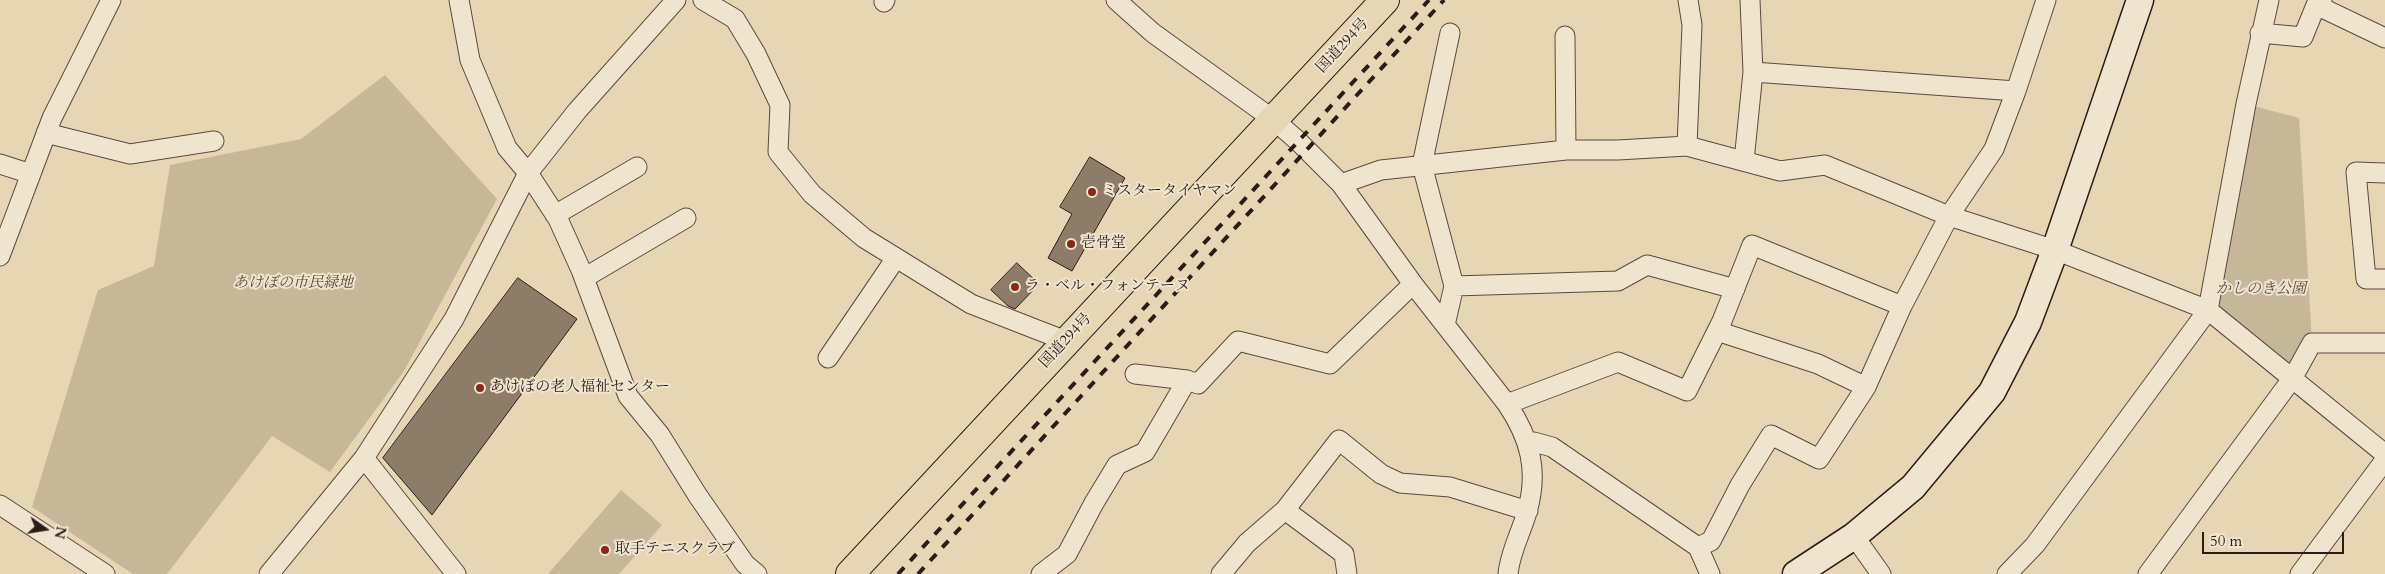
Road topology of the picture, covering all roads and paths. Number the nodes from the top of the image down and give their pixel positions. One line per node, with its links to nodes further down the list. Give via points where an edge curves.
1 (111, 0): 20 (street)
2 (460, 0): 28 (street, via 470,60 507,148)
3 (676, 0): 28 (street, via 577,111)
4 (703, 0): 37 (street, via 735,19 756,54 780,105 778,152 812,194 864,238)
5 (1116, 0): 19 (street, via 1153,33)
6 (1385, 0): 19 (highway, 国道294号)
7 (1688, 0): 22 (street, via 1692,25)
8 (1750, 0): 17 (street)
9 (2046, 0): 18 (street)
10 (2140, 0): 35 (street)
11 (2269, 0): 14 (street)
12 (2319, 2): 14 (street, via 2303,37); 16 (street)
13 (1450, 33): 26 (street)
14 (2260, 34): 44 (street)
15 (1565, 36): 23 (street)
16 (2385, 38)
17 (1753, 72): 18 (street); 24 (street)
18 (2016, 91): 33 (street, via 1994,149)
19 (1274, 120): 31 (street); 47 (highway, 国道294号)
20 (46, 134): 21 (street, via 130,154); 29 (street)
21 (214, 141)
22 (1687, 146): 23 (street); 24 (street)
23 (1566, 150): 26 (street)
24 (1744, 161): 33 (street, via 1780,171 1824,165)
25 (0, 164): 29 (street)
26 (1422, 165): 31 (street, via 1381,170); 41 (street)
27 (637, 167): 32 (street)
28 (528, 173): 32 (street); 57 (street, via 454,319)
29 (31, 174): 36 (street)
30 (2385, 174): 39 (street, via 2356,172 2366,278)
31 (1341, 184): 40 (street)
32 (555, 215): 38 (street)
33 (1949, 216): 35 (street); 43 (street)
34 (686, 218): 38 (street)
35 (2055, 250): 44 (street); 62 (street, via 2028,322 1992,392 1913,487)
36 (0, 256)
37 (896, 258): 47 (street, via 970,304); 49 (street)
38 (584, 278): 67 (street, via 628,396 660,435 745,564)
39 (2385, 279)
40 (1413, 284): 45 (street); 52 (street, via 1330,364 1238,341 1198,384)
41 (1454, 286): 42 (street, via 1618,281 1647,265); 45 (street)
42 (1735, 289): 43 (street, via 1752,245); 46 (street)
43 (1902, 306): 53 (street)
44 (2208, 310): 51 (street); 76 (street, via 2035,545)
45 (1446, 325): 54 (street)
46 (1717, 330): 53 (street, via 1818,364); 54 (street, via 1687,391 1618,362)
47 (1066, 341): 68 (highway, 国道294号)
48 (2385, 343): 51 (street, via 2312,343)
49 (828, 358)
50 (1135, 374): 52 (street)
51 (2292, 379): 56 (street); 77 (street)
52 (1187, 380): 69 (street, via 1145,452 1117,465 1067,554)
53 (1866, 387): 63 (street, via 1818,459 1771,435 1711,541)
54 (1507, 404): 55 (street)
55 (1527, 443): 61 (street, via 1533,463); 63 (street, via 1552,447)
56 (2385, 454)
57 (364, 458): 65 (street); 66 (street)
58 (2385, 460): 78 (street)
59 (0, 505): 64 (street)
60 (1285, 510): 61 (street, via 1339,440 1381,474 1400,484 1450,487); 70 (street, via 1247,543); 71 (street, via 1344,554)
61 (1528, 511): 72 (street, via 1510,556)
62 (1854, 536): 74 (street); 75 (street)
63 (1698, 547): 73 (street)
64 (105, 574)
65 (269, 574)
66 (456, 574)
67 (757, 574)
68 (850, 574)
69 (1041, 574)
70 (1221, 574)
71 (1347, 574)
72 (1508, 574)
73 (1710, 574)
74 (1796, 574)
75 (1881, 574)
76 (2007, 574)
77 (2148, 574)
78 (2300, 574)

